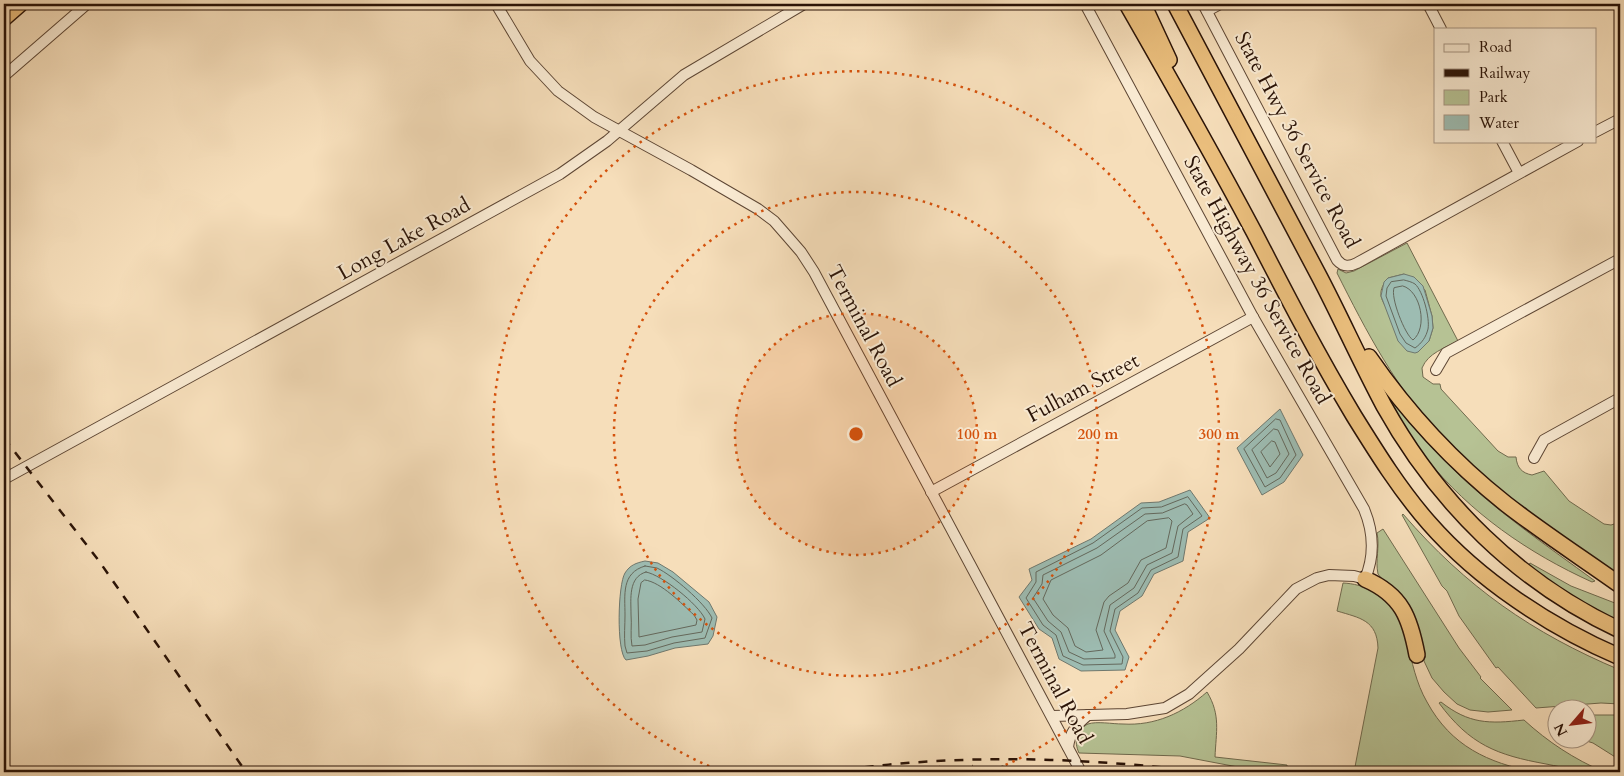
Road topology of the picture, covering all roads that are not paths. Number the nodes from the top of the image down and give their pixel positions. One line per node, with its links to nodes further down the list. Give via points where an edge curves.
1 (20, 4): 12 (highway)
2 (87, 4): 14 (street)
3 (496, 4): 16 (street, Terminal Road, via 518,43 543,76 575,105)
4 (804, 4): 16 (street, Long Lake Road, via 684,75)
5 (1086, 4): 24 (street, State Highway 36 Service Road)
6 (1127, 4): 20 (highway)
7 (1143, 4): 20 (highway)
8 (1175, 4): 23 (highway)
9 (1220, 4): 11 (street)
10 (1428, 4): 13 (street)
11 (1205, 7): 21 (street, State Hwy 36 Service Road, via 1341,264 1352,265)
12 (4, 18)
13 (1441, 28)
14 (4, 76)
15 (1620, 119): 17 (street)
16 (620, 131): 28 (street, Long Lake Road, via 560,174); 29 (street, Terminal Road, via 738,196 774,221 801,252)
17 (1596, 131)
18 (1503, 142): 21 (street)
19 (1576, 142): 21 (street)
20 (1214, 156): 34 (highway, via 1321,361 1382,462 1410,499 1448,543 1497,585 1558,626)
21 (1519, 173)
22 (1620, 259): 25 (street, via 1446,353)
23 (1329, 295): 31 (highway, via 1383,378 1453,458 1507,504); 32 (highway, via 1385,406 1412,450 1451,502 1522,570 1573,605)
24 (1253, 317): 29 (street, Fulham Street); 30 (street, State Highway 36 Service Road, via 1368,520 1373,544)
25 (1436, 370)
26 (1620, 398): 27 (street, via 1544,440)
27 (1534, 458)
28 (4, 479)
29 (931, 492): 36 (street, Terminal Road)
30 (1365, 579): 33 (highway, via 1386,590 1402,607 1412,630); 35 (street, via 1329,576 1317,578 1296,589 1227,661 1189,694 1164,708 1127,714)
31 (1620, 585)
32 (1620, 630)
33 (1417, 655)
34 (1620, 656)
35 (1088, 715): 36 (street); 37 (street, via 1070,735)
36 (1052, 716): 37 (street, Terminal Road)
37 (1068, 747): 38 (street, Terminal Road)
38 (1080, 772)

